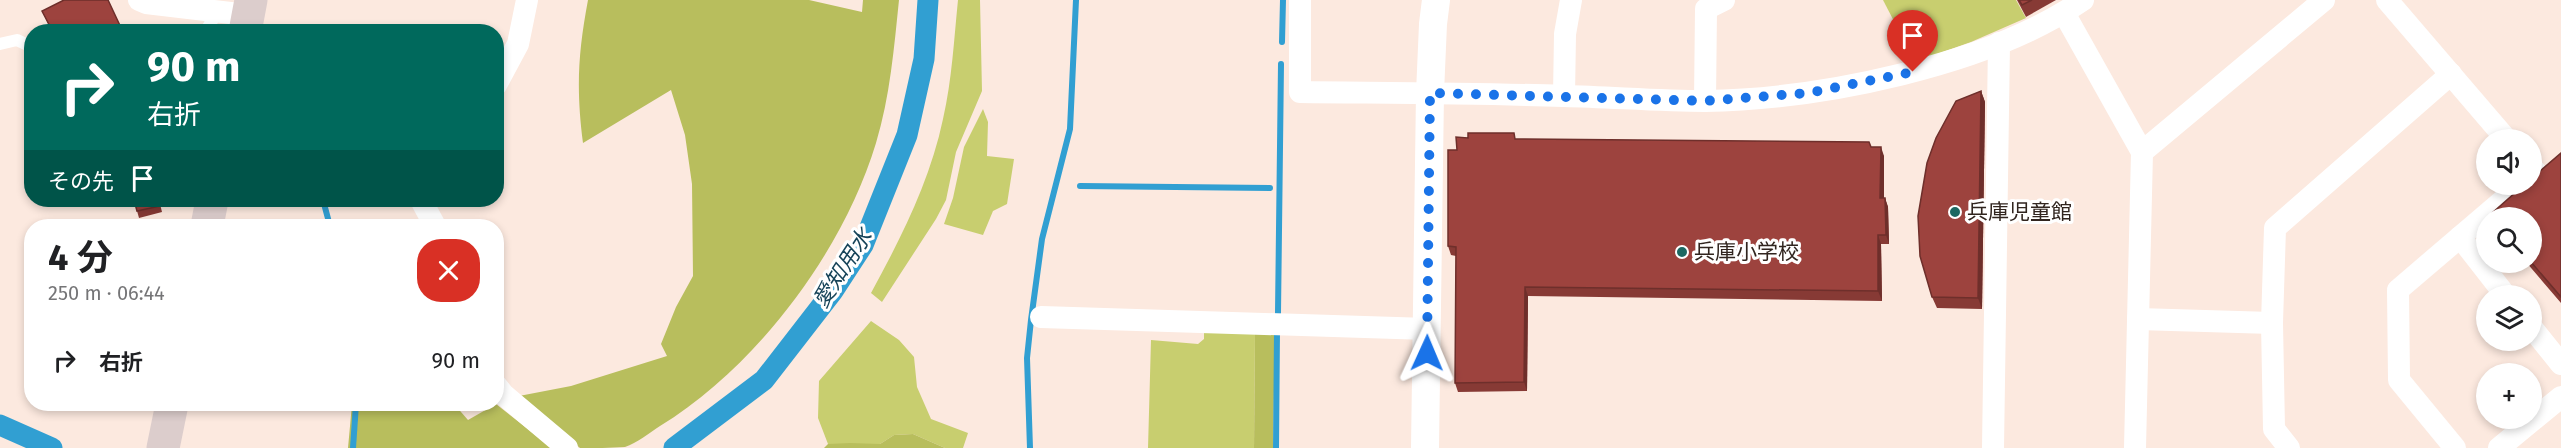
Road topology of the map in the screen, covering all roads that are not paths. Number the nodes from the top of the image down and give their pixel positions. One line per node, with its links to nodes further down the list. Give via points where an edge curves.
1 (139, 0): 11 (street)
2 (527, 0): 16 (street, via 518,44)
3 (1300, 0): 18 (street, via 1300,92)
4 (1436, 0): 18 (street)
5 (1571, 0): 19 (street, via 1565,34)
6 (1724, 0): 20 (street, via 1706,9)
7 (2083, 0): 10 (street)
8 (2324, 0): 22 (street)
9 (2387, 0): 17 (street)
10 (2064, 13): 14 (street); 22 (street)
11 (241, 14): 12 (lane)
12 (221, 24)
13 (24, 43): 15 (lane, via 17,40)
14 (1999, 43): 20 (street, via 1913,72 1808,93); 38 (street)
15 (0, 45)
16 (504, 70)
17 (2451, 74): 21 (street); 28 (street, via 2275,228)
18 (1430, 93): 19 (street); 29 (street)
19 (1564, 96): 20 (street)
20 (1705, 101)
21 (2498, 129)
22 (2142, 152): 27 (street)
23 (2509, 195): 24 (street)
24 (2460, 237): 25 (street); 41 (street, via 2398,290 2399,380)
25 (2497, 285)
26 (1041, 317): 29 (street)
27 (2138, 320): 28 (street); 39 (street)
28 (2272, 322): 40 (street, via 2274,429)
29 (1428, 329): 37 (street)
30 (2542, 340): 31 (street)
31 (2561, 364)
32 (504, 395): 36 (street)
33 (2561, 397): 42 (street)
34 (171, 411): 35 (main road)
35 (163, 448)
36 (567, 448)
37 (1425, 448)
38 (1993, 448)
39 (2135, 448)
40 (2289, 448)
41 (2455, 448)
42 (2499, 448)

